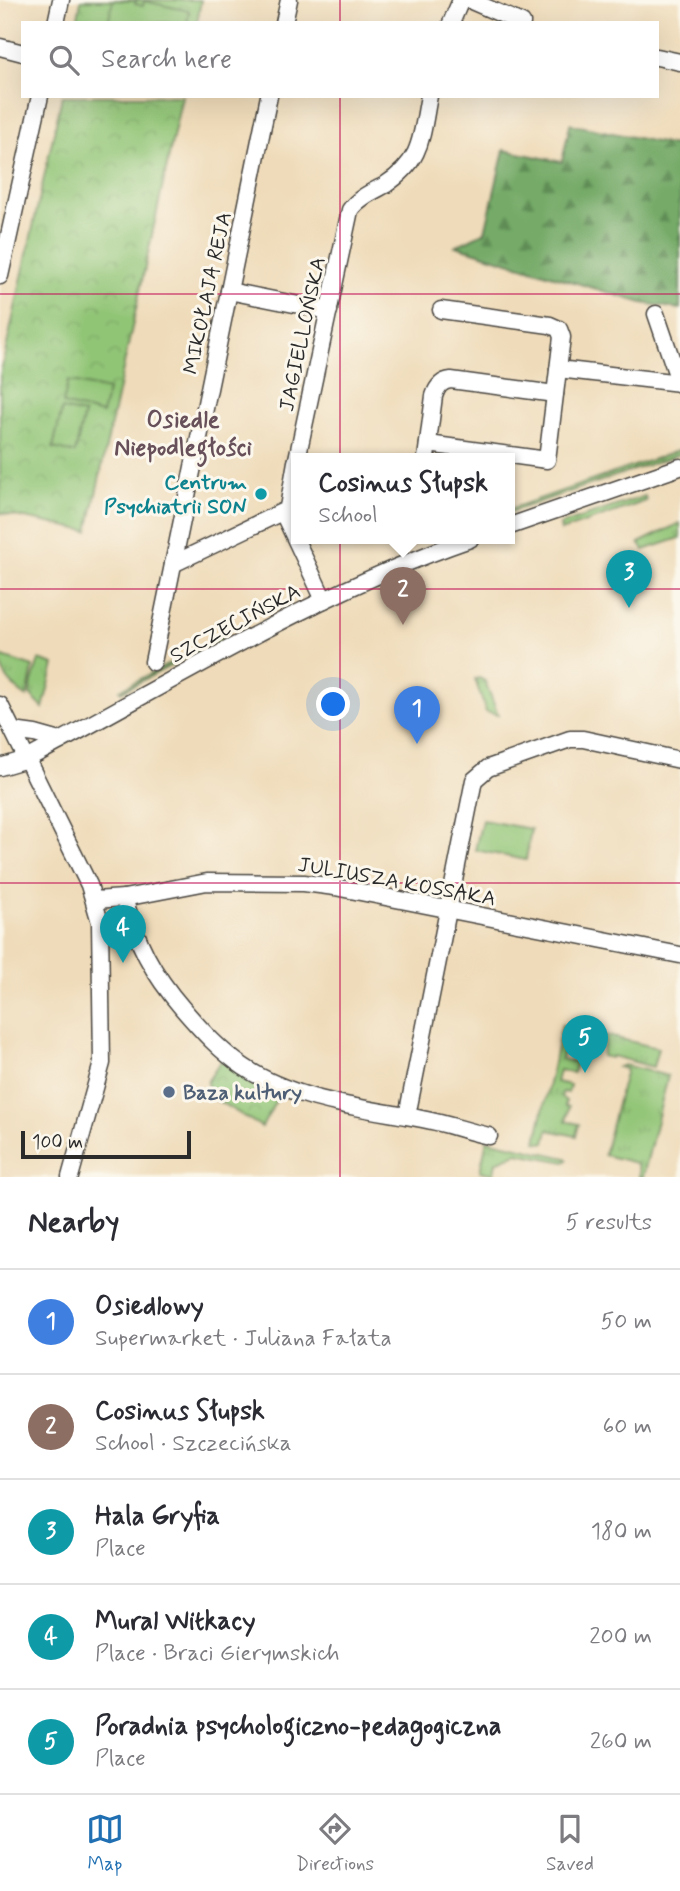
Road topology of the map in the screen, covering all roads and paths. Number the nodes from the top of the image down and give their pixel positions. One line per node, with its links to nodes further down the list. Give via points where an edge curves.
1 (61, 0): 5 (street)
2 (289, 0): 6 (street)
3 (461, 0): 7 (street)
4 (469, 0): 8 (street)
5 (56, 21)
6 (284, 21)
7 (452, 21)
8 (517, 21)
9 (0, 47): 10 (street)
10 (21, 52)
11 (659, 57): 12 (street)
12 (680, 62)
13 (40, 98): 16 (street)
14 (269, 98): 17 (street, MIKOŁAJA REJA)
15 (429, 98): 19 (street, JAGIELLOŃSKA, via 413,160 356,202 348,217)
16 (0, 276)
17 (229, 291): 19 (street); 35 (street, MIKOŁAJA REJA)
18 (442, 310): 21 (street, via 556,327 562,332)
19 (329, 311): 25 (street, JAGIELLOŃSKA)
20 (656, 314): 22 (street)
21 (558, 369): 22 (street); 23 (street)
22 (680, 383)
23 (555, 394): 24 (street, via 443,382 435,392); 27 (street, via 547,460)
24 (427, 451): 26 (street)
25 (299, 453)
26 (454, 453)
27 (515, 458)
28 (680, 467): 31 (street)
29 (291, 487): 30 (street, JAGIELLOŃSKA)
30 (286, 510): 32 (street); 35 (street)
31 (515, 524)
32 (291, 530)
33 (298, 544): 36 (street)
34 (457, 544): 36 (street, SZCZECIŃSKA)
35 (173, 564): 37 (street, MIKOŁAJA REJA)
36 (324, 600): 40 (street, SZCZECIŃSKA)
37 (153, 662)
38 (0, 705): 39 (street)
39 (13, 731): 40 (street); 41 (street)
40 (60, 741): 41 (street, SZCZECIŃSKA)
41 (27, 759): 43 (street, SZCZECIŃSKA); 44 (street, SZCZECIŃSKA); 46 (street)
42 (680, 760): 47 (street, via 570,739 488,768 472,786)
43 (0, 768)
44 (0, 778)
45 (124, 898): 46 (street, JULIUSZA KOSSAKA); 47 (street, JULIUSZA KOSSAKA, via 207,882 304,883); 49 (street, via 139,944 163,985 230,1057 261,1077 301,1093)
46 (95, 900): 51 (street, via 101,929 102,1063)
47 (448, 909): 48 (street, JULIUSZA KOSSAKA); 49 (street)
48 (680, 955)
49 (407, 1116): 50 (street)
50 (489, 1136)
51 (70, 1177)

